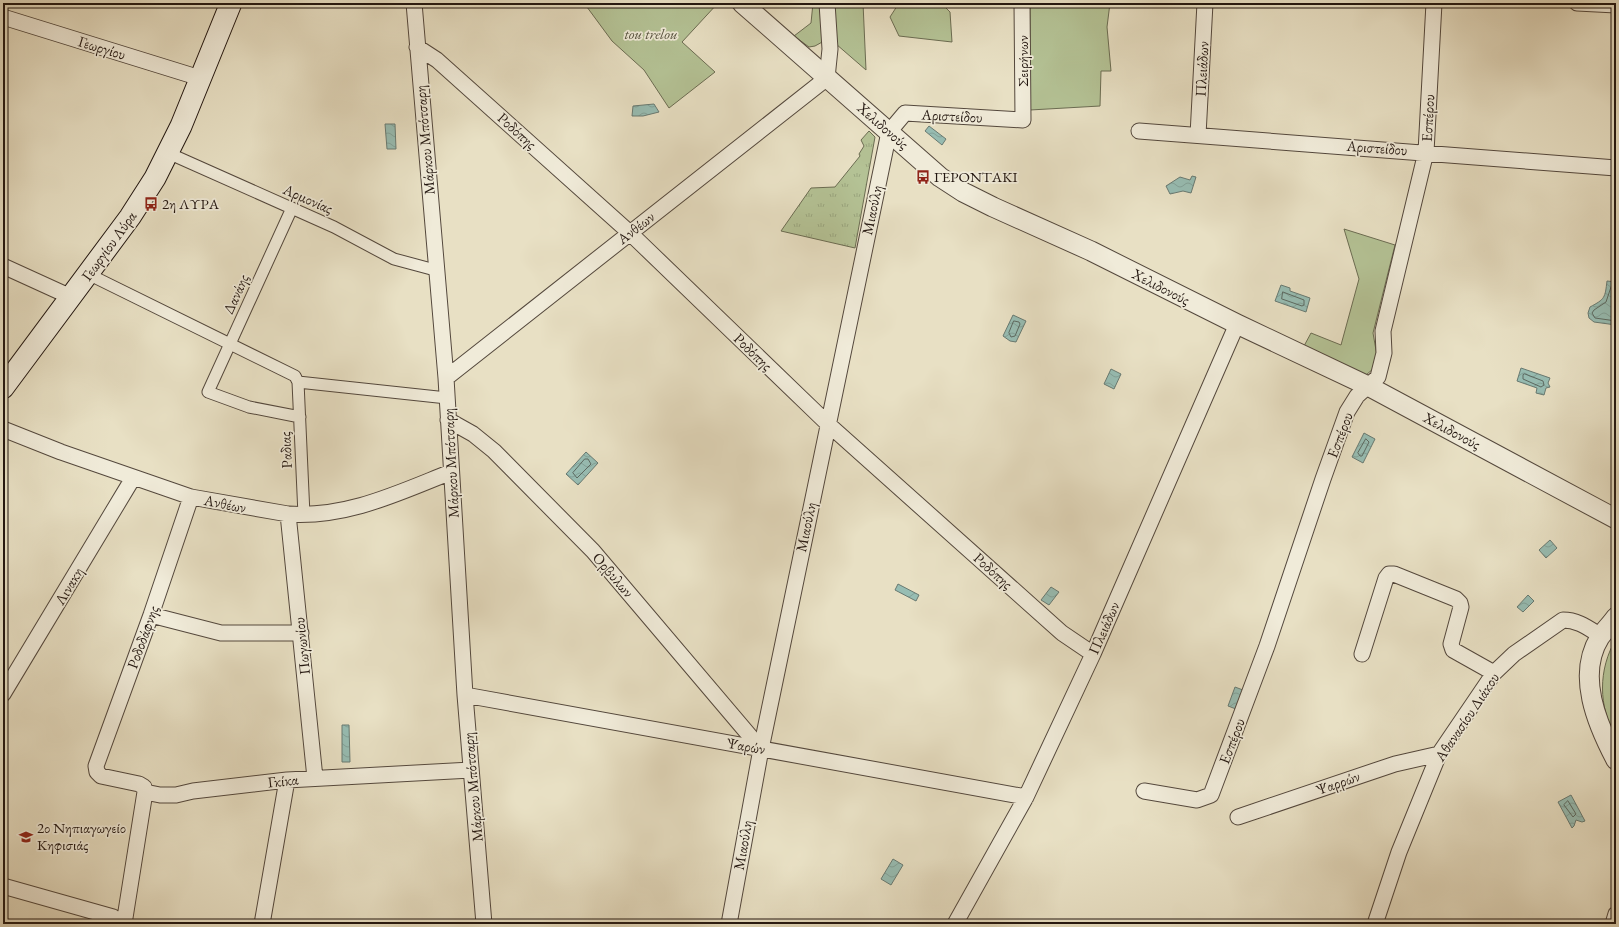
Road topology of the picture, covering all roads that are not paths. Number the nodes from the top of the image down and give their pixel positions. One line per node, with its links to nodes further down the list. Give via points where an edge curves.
1 (231, 3): 12 (main road, Γεωργίου Λύρα)
2 (414, 3): 11 (street, Μάρκου Μπότσαρη)
3 (742, 3): 13 (street, Χελιδονούς)
4 (827, 3): 13 (street, via 830,49)
5 (1022, 3): 14 (street, Σειρήνων)
6 (1205, 3): 17 (street, Πλειάδων)
7 (1434, 3): 18 (street, Εσπέρου)
8 (1577, 3): 9 (street)
9 (1616, 5)
10 (3, 17): 12 (street, Γεωργίου)
11 (417, 47): 22 (street, Ροδόπης, via 437,60); 24 (street, Μάρκου Μπότσαρη)
12 (200, 78): 19 (main road, Γεωργίου Λύρα)
13 (827, 78): 16 (street, Χελιδονούς); 22 (street, Ανθέων)
14 (1023, 120): 16 (street, Αριστείδου, via 905,113)
15 (1139, 131): 17 (street, Αριστείδου)
16 (889, 132): 27 (street, Χελιδονούς, via 940,177 963,192); 36 (street, Μιαούλη)
17 (1198, 135): 18 (street, Αριστείδου)
18 (1426, 152): 20 (street, Αριστείδου); 31 (street, Εσπέρου, via 1383,330 1384,353 1378,377)
19 (168, 153): 21 (street, Αρμονίας); 25 (main road, Γεωργίου Λύρα, via 134,211)
20 (1616, 168)
21 (292, 208): 24 (street, Αρμονίας, via 394,258); 28 (street, Δανάης)
22 (630, 232): 29 (street, Ανθέων); 36 (street, Ροδόπης)
23 (3, 266): 26 (street)
24 (435, 270): 29 (street, Μάρκου Μπότσαρη)
25 (88, 274): 26 (main road, Γεωργίου Λύρα); 28 (street)
26 (71, 297): 32 (main road, Γεωργίου Λύρα)
27 (1237, 324): 31 (street, Χελιδονούς); 48 (street, Πλειάδων)
28 (230, 344): 30 (street, via 295,376); 34 (street, Δανάης, via 208,392 249,407)
29 (446, 378): 33 (street, Μάρκου Μπότσαρη)
30 (298, 382): 33 (street); 34 (street, Ραδιας)
31 (1368, 386): 43 (street, Χελιδονούς); 60 (street, Εσπέρου, via 1357,396 1347,412 1267,646 1211,795 1197,800)
32 (3, 388)
33 (447, 398): 35 (street, Μάρκου Μπότσαρη)
34 (300, 417): 42 (street, Ραδιας)
35 (448, 420): 38 (street, Μάρκου Μπότσαρη); 53 (street, Ορβυλων, via 473,434 494,451 593,551)
36 (828, 424): 48 (street, Ροδόπης, via 1062,632); 53 (street, Μιαούλη)
37 (3, 429): 39 (street, Ανθέων)
38 (451, 472): 42 (street, Ανθέων, via 357,508); 52 (street, Μάρκου Μπότσαρη)
39 (133, 478): 40 (street, Ανθέων); 51 (street, Λινακη)
40 (191, 497): 41 (street, Ανθέων); 44 (street, Ροδοδάφνης)
41 (288, 514): 42 (street, Ανθέων); 46 (street, Πωγωνίου)
42 (304, 515)
43 (1616, 519)
44 (151, 615): 46 (street, via 221,633); 57 (street, Ροδοδάφνης, via 96,766)
45 (1616, 617): 47 (street)
46 (301, 633): 58 (street, Πωγωνίου)
47 (1601, 636): 50 (street, Αθανασίου Διάκου, via 1573,620 1563,620 1514,654); 55 (street, via 1591,662 1591,695 1600,726)
48 (1093, 654): 62 (street, Πλειάδων)
49 (1362, 654): 50 (street, via 1386,578 1389,574 1394,574 1460,602 1461,607 1451,644 1453,650)
50 (1494, 673): 54 (street, Αθανασίου Διάκου)
51 (3, 694)
52 (466, 695): 53 (street, Ψαρών); 56 (street, Μάρκου Μπότσαρη)
53 (760, 749): 62 (street, Ψαρών); 69 (street, Μιαούλη)
54 (1439, 754): 63 (street, Ψαρρών, via 1395,764); 71 (street, Αθανασίου Διάκου, via 1399,852)
55 (1616, 760)
56 (471, 770): 58 (street, Γκίκα); 68 (street, Μάρκου Μπότσαρη)
57 (101, 776): 61 (street, Γκίκα, via 139,784 144,787)
58 (315, 778): 59 (street, Γκίκα)
59 (287, 780): 61 (street, Γκίκα, via 176,795); 67 (street)
60 (1144, 791)
61 (145, 792): 66 (street)
62 (1026, 797): 70 (street, Πλειάδων)
63 (1238, 817)
64 (3, 886): 66 (street, via 113,917)
65 (1616, 914): 72 (street)
66 (124, 924)
67 (262, 924)
68 (484, 924)
69 (729, 924)
70 (955, 924)
71 (1375, 924)
72 (1613, 924)

